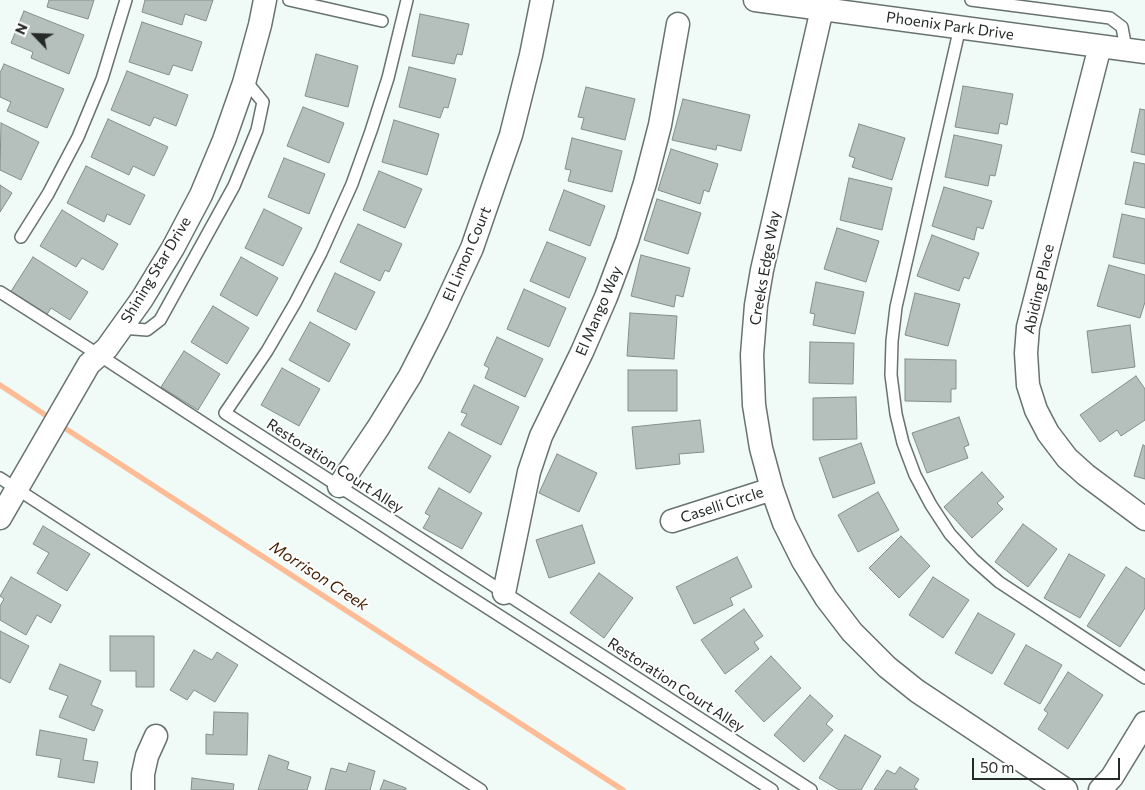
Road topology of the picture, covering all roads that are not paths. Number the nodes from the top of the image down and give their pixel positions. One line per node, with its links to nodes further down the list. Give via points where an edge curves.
1 (126, 0): 15 (lane, via 102,79 78,138)
2 (265, 0): 17 (street, Shining Star Drive, via 245,80 201,194 142,299 107,348)
3 (289, 0): 10 (lane)
4 (406, 0): 19 (lane, Restoration Court Alley, via 388,78 348,193 296,303 225,413)
5 (542, 0): 19 (street, El Limon Court, via 511,135 472,248 410,376)
6 (755, 0): 9 (street, Phoenix Park Drive)
7 (971, 0): 14 (lane, via 1110,18 1122,27)
8 (867, 7): 9 (street, Phoenix Park Drive); 12 (street, Phoenix Park Drive)
9 (822, 9): 20 (street, Creeks Edge Way, via 756,305 752,355 754,405)
10 (382, 21)
11 (678, 24): 24 (street, El Mango Way, via 660,125 642,192 606,297 541,436 529,472)
12 (960, 27): 13 (street, Phoenix Park Drive); 25 (lane, via 896,307 891,375 903,443 931,505 950,534 973,559 999,582)
13 (1100, 46): 14 (street, Phoenix Park Drive); 22 (street, Abiding Place, via 1028,327 1028,377 1036,410 1067,458)
14 (1135, 50)
15 (21, 237)
16 (0, 292): 17 (lane)
17 (94, 360): 18 (street, Shining Star Drive); 30 (lane)
18 (8, 483): 21 (street, Shining Star Drive); 29 (lane)
19 (339, 486): 24 (lane, Restoration Court Alley)
20 (772, 489): 23 (street, Caselli Circle); 32 (street, Creeks Edge Way, via 784,523 826,598 852,632 887,668)
21 (0, 518)
22 (1145, 519)
23 (672, 521)
24 (504, 593): 31 (lane, Restoration Court Alley)
25 (1145, 678)
26 (1145, 723): 33 (street, via 1112,778)
27 (156, 736): 28 (street, via 147,756)
28 (143, 790)
29 (481, 790)
30 (772, 790)
31 (811, 790)
32 (1066, 790)
33 (1100, 790)

